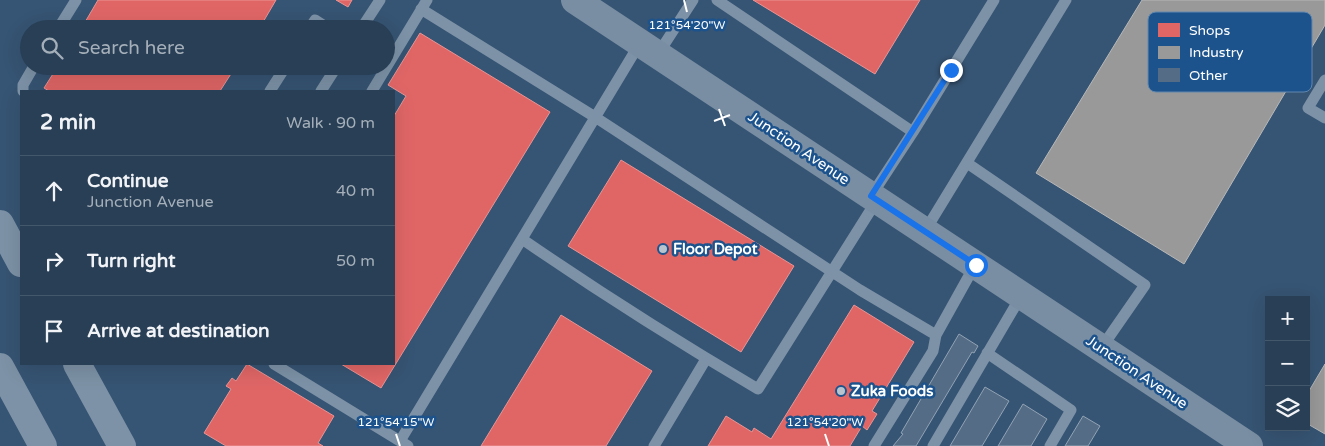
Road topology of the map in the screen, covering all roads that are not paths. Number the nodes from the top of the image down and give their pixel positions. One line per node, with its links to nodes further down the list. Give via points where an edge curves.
1 (76, 0): 9 (lane)
2 (380, 0): 10 (lane)
3 (576, 0): 11 (street, Junction Avenue)
4 (693, 0): 11 (lane)
5 (717, 0): 24 (lane)
6 (994, 0): 24 (lane)
7 (1066, 0): 25 (lane)
8 (424, 5): 12 (lane); 22 (lane)
9 (64, 20)
10 (368, 20)
11 (649, 48): 22 (lane); 26 (street, Junction Avenue)
12 (395, 53)
13 (29, 75): 18 (lane)
14 (280, 75): 19 (lane)
15 (331, 75): 20 (lane)
16 (382, 75): 21 (lane)
17 (1325, 80): 23 (lane, via 1308,108)
18 (23, 90)
19 (271, 90)
20 (322, 90)
21 (373, 90)
22 (595, 117): 29 (lane); 32 (lane)
23 (1325, 118)
24 (913, 132): 26 (lane)
25 (967, 163): 28 (lane); 35 (lane, via 1145,285)
26 (874, 198): 28 (street, Junction Avenue); 32 (lane)
27 (0, 224): 30 (highway)
28 (925, 232): 31 (street, Junction Avenue)
29 (522, 238): 37 (lane); 41 (lane)
30 (20, 261)
31 (976, 265): 33 (street, Junction Avenue); 34 (lane)
32 (832, 272): 34 (lane); 37 (lane, via 758,389)
33 (1021, 296): 35 (street, Junction Avenue); 36 (lane)
34 (936, 335): 45 (lane, via 933,351)
35 (1102, 347): 48 (street, Junction Avenue)
36 (987, 353): 46 (lane); 47 (lane, via 1071,410)
37 (706, 359): 44 (lane)
38 (77, 365): 43 (highway)
39 (276, 365): 41 (lane)
40 (0, 367): 42 (highway)
41 (404, 443)
42 (43, 446)
43 (122, 446)
44 (654, 446)
45 (874, 446)
46 (933, 446)
47 (1050, 446)
48 (1249, 446)

